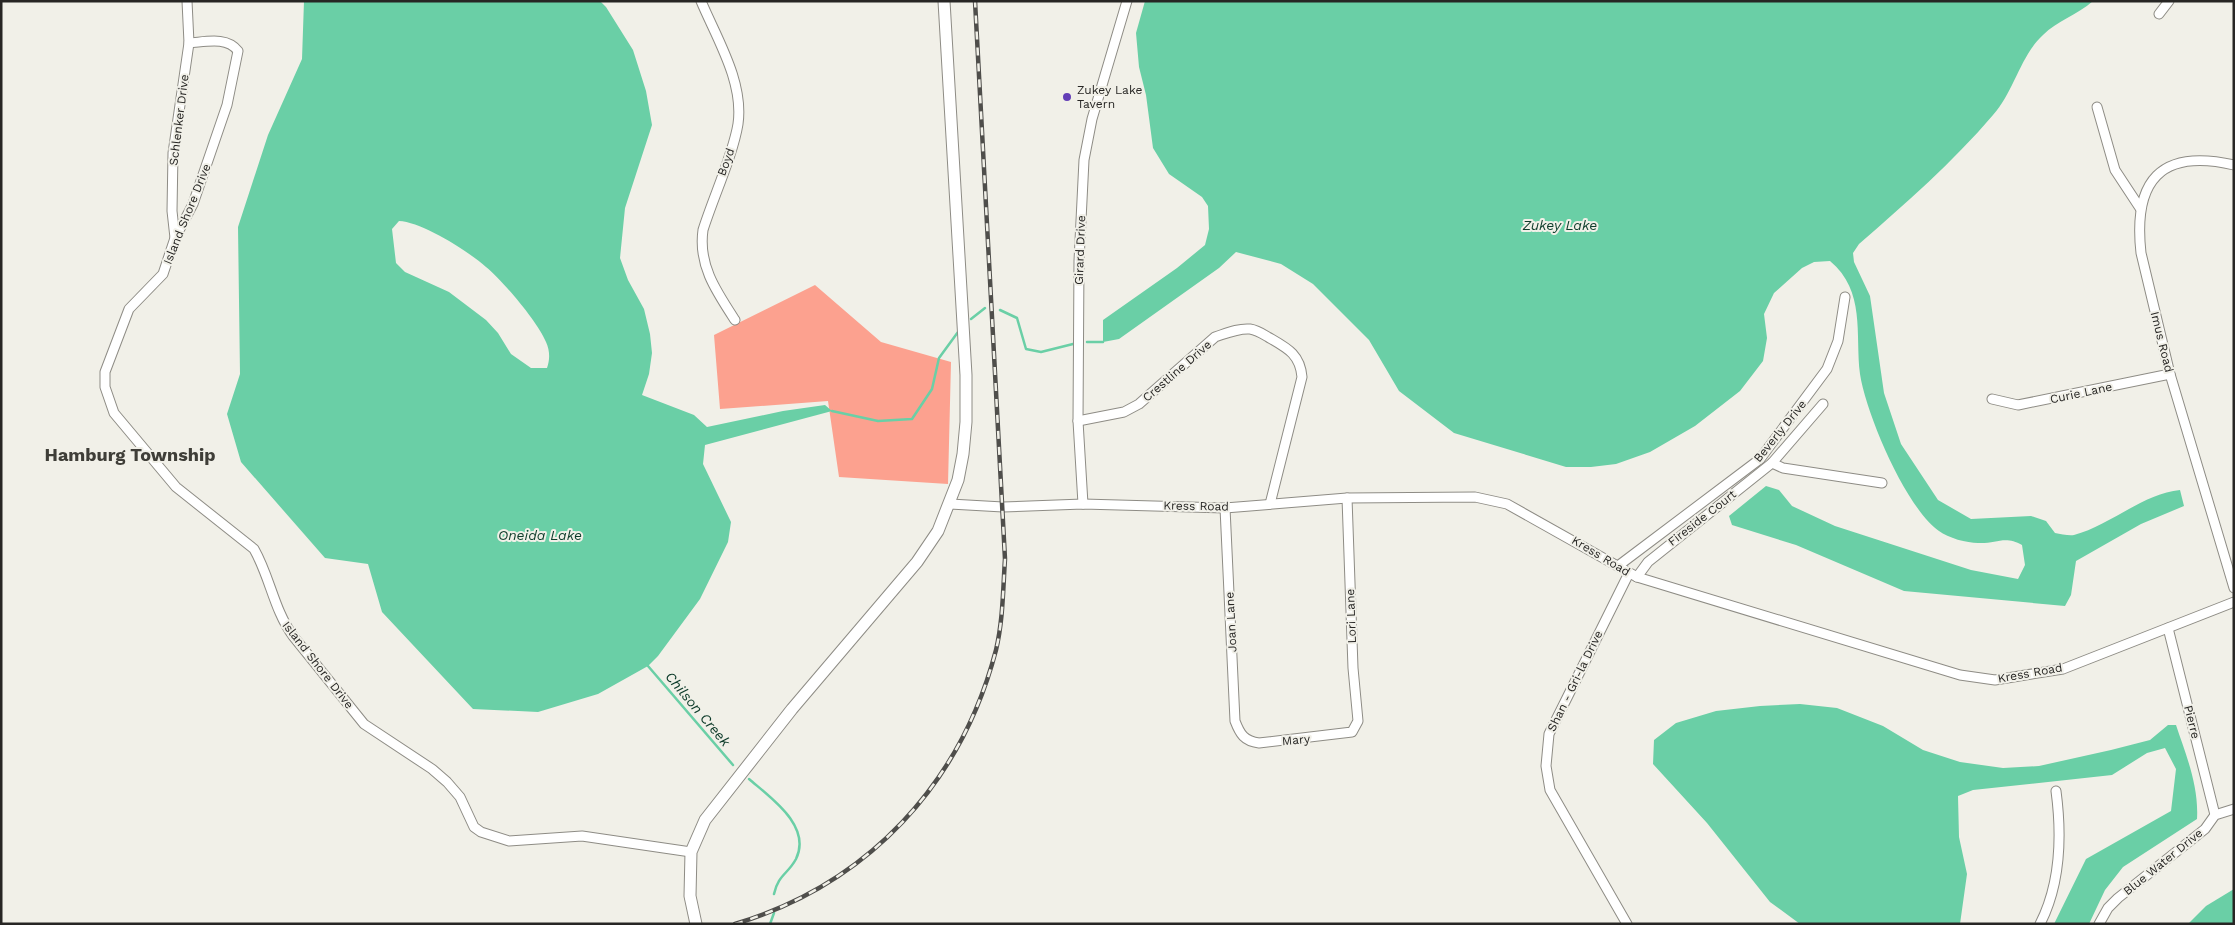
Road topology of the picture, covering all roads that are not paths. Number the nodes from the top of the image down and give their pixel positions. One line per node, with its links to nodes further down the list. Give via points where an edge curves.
1 (187, 1): 7 (street, Schlenker Drive)
2 (701, 1): 13 (street, Boyd, via 733,78 738,104 738,123 701,244 710,281)
3 (944, 1): 21 (main road, via 966,398 963,454)
4 (1127, 1): 17 (street, Girard Drive, via 1092,119 1084,160 1079,261)
5 (2169, 1): 6 (street)
6 (2159, 14)
7 (188, 43): 11 (street, Schlenker Drive, via 173,153); 11 (street, Island Shore Drive, via 221,41 234,44 238,51 224,114 193,204)
8 (2097, 107): 10 (street, via 2116,170)
9 (2234, 165): 10 (street, Imus Road, via 2211,159 2173,163 2147,186)
10 (2140, 208): 14 (street, Imus Road, via 2141,253)
11 (175, 238): 35 (street, Island Shore Drive, via 163,274 129,309 105,372 107,399 114,413 176,487 254,549 283,622 364,724 432,769 460,797 474,827 481,832 509,840 582,836)
12 (1845, 297): 25 (street, Beverly Drive, via 1838,341 1827,369 1760,459)
13 (735, 320)
14 (2170, 374): 15 (street, Curie Lane, via 2018,405); 27 (street, Imus Road)
15 (1992, 399)
16 (1823, 404): 18 (street, Fireside Court)
17 (1078, 421): 22 (street, Girard Drive); 23 (street, Crestline Drive, via 1124,412 1138,404 1215,337 1253,329 1296,355 1302,377)
18 (1772, 464): 19 (street); 26 (street, Fireside Court)
19 (1882, 483)
20 (1347, 498): 23 (street, Kress Road); 25 (street, Kress Road, via 1450,496 1507,504); 30 (street, Lori Lane, via 1358,721)
21 (950, 504): 22 (street, Kress Road, via 1002,507); 35 (main road, via 938,531 918,562 792,709 713,808)
22 (1083, 504): 24 (street, Kress Road)
23 (1270, 504): 24 (street, Kress Road)
24 (1225, 508): 31 (street, Joan Lane, via 1235,721)
25 (1618, 566): 26 (street, Kress Road)
26 (1633, 575): 29 (street, Kress Road, via 1960,675 1995,680 2063,669); 37 (street, Shan - Gri-la Drive, via 1549,734 1546,766 1550,790)
27 (2234, 588)
28 (2234, 602): 29 (street, Kress Road)
29 (2168, 628): 34 (street, Pierre)
30 (1352, 732): 31 (street, Mary, via 1259,743)
31 (1241, 736)
32 (2056, 791): 38 (street, via 2058,867 2056,883)
33 (2234, 810): 34 (street)
34 (2215, 815): 39 (street, Blue Water Drive, via 2205,829 2118,898)
35 (691, 852): 36 (main road, via 690,896)
36 (696, 924)
37 (1627, 924)
38 (2040, 924)
39 (2099, 924)

